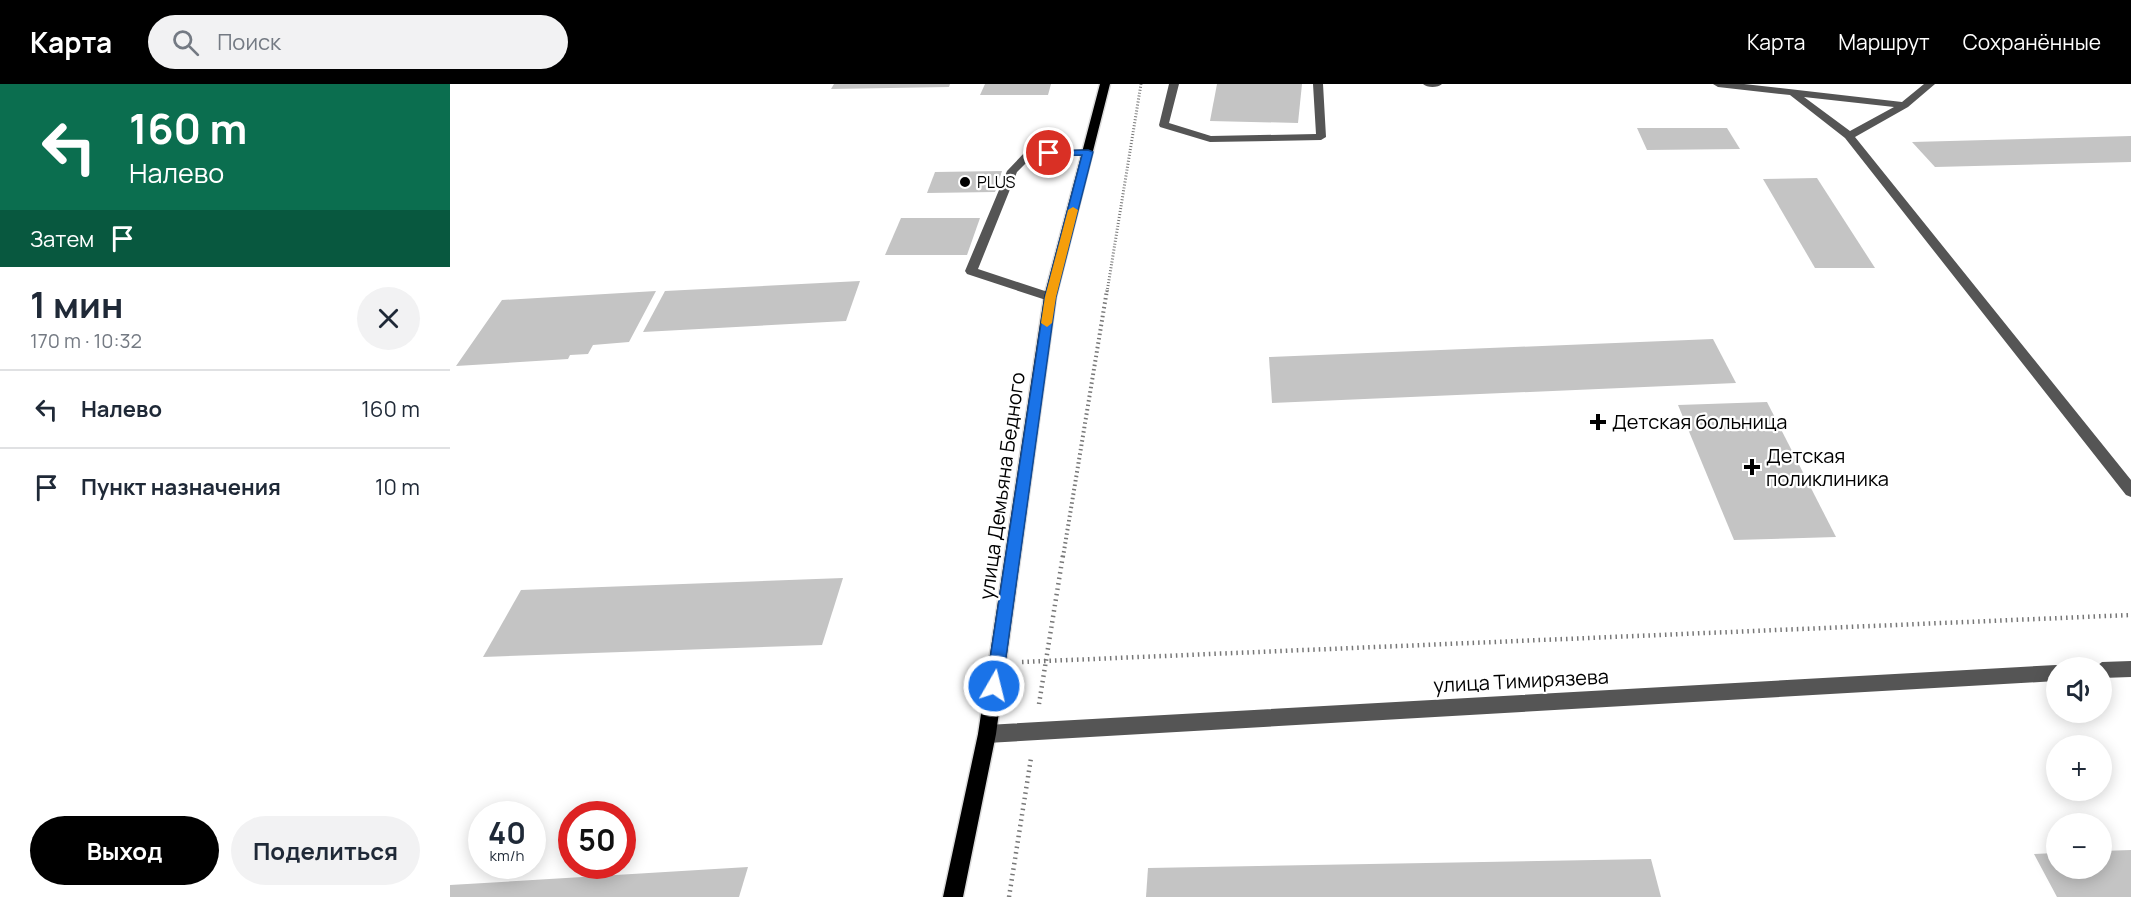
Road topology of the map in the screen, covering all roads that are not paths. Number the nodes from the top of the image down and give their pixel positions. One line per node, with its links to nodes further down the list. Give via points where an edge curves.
1 (1106, 84): 11 (main road, улица Демьяна Бедного)
2 (1174, 84): 3 (street, via 1164,125 1210,139 1321,137)
3 (1318, 84)
4 (1428, 84): 5 (street)
5 (1437, 84)
6 (1718, 84): 8 (street)
7 (1930, 84): 9 (street)
8 (1792, 92): 9 (street); 10 (street)
9 (1904, 105): 10 (street)
10 (1849, 136): 13 (street)
11 (1088, 152): 12 (main road, улица Демьяна Бедного); 12 (street, via 1029,154 1012,171 971,271)
12 (1050, 297): 17 (main road, улица Демьяна Бедного)
13 (2131, 491)
14 (2131, 669): 15 (street)
15 (2112, 670)
16 (2046, 674): 17 (street, улица Тимирязева)
17 (987, 734): 18 (main road, улица Демьяна Бедного)
18 (952, 897)

